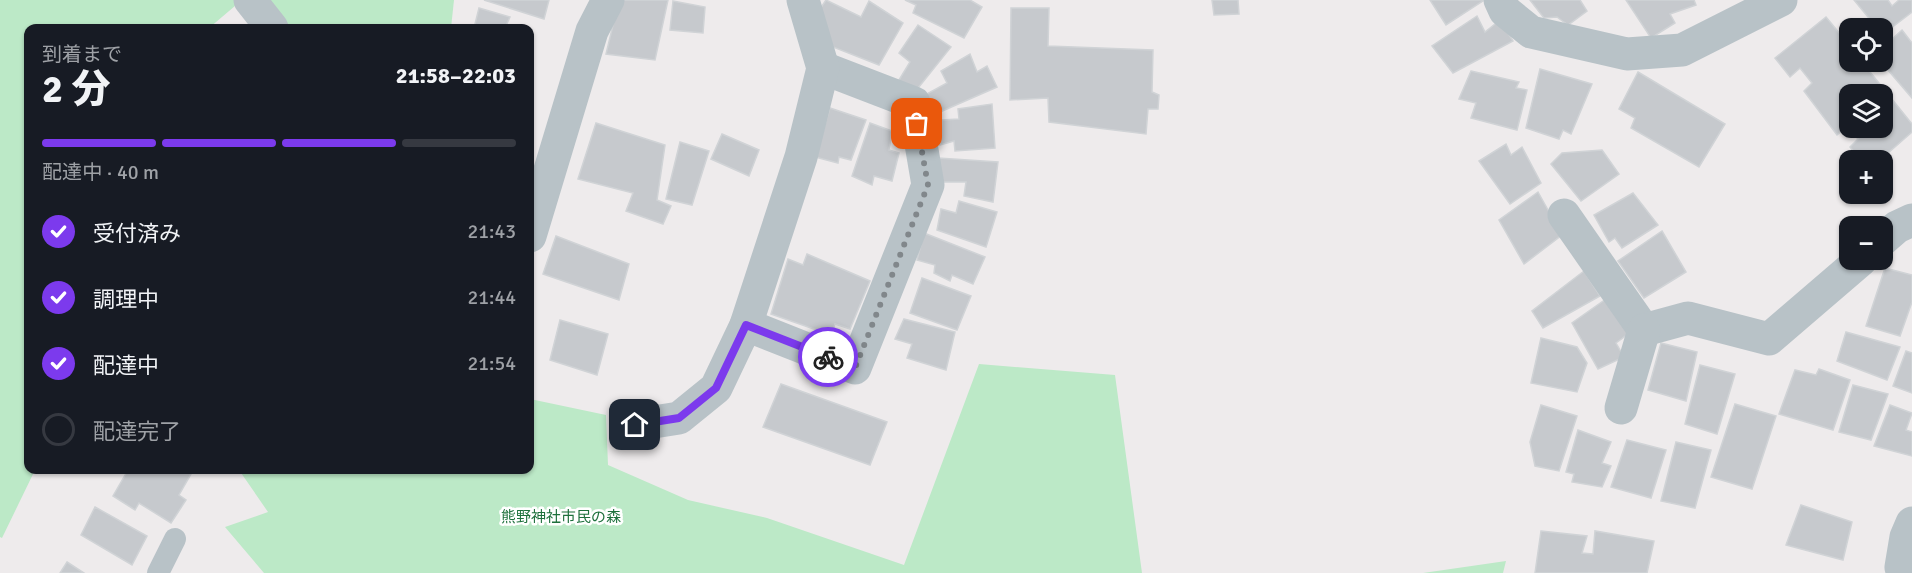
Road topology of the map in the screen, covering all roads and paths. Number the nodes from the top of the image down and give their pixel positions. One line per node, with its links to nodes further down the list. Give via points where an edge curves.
1 (250, 0): 7 (street)
2 (608, 0): 11 (street, via 592,31)
3 (803, 0): 8 (street)
4 (1500, 0): 6 (street, via 1506,11 1531,32 1627,54 1682,50)
5 (1781, 0): 6 (street)
6 (1735, 11)
7 (269, 24)
8 (823, 68): 14 (street, via 801,157); 14 (street, via 914,103 928,185 855,368)
9 (1563, 215): 15 (street)
10 (1912, 220): 12 (street)
11 (534, 223)
12 (1893, 230)
13 (1849, 270): 15 (street, via 1768,339 1688,318)
14 (746, 325): 17 (street, via 716,388 679,418)
15 (1644, 330): 16 (street)
16 (1621, 408)
17 (635, 425)
18 (1912, 523): 21 (street, via 1901,567)
19 (175, 539): 20 (lane)
20 (158, 573)
21 (1910, 573)

